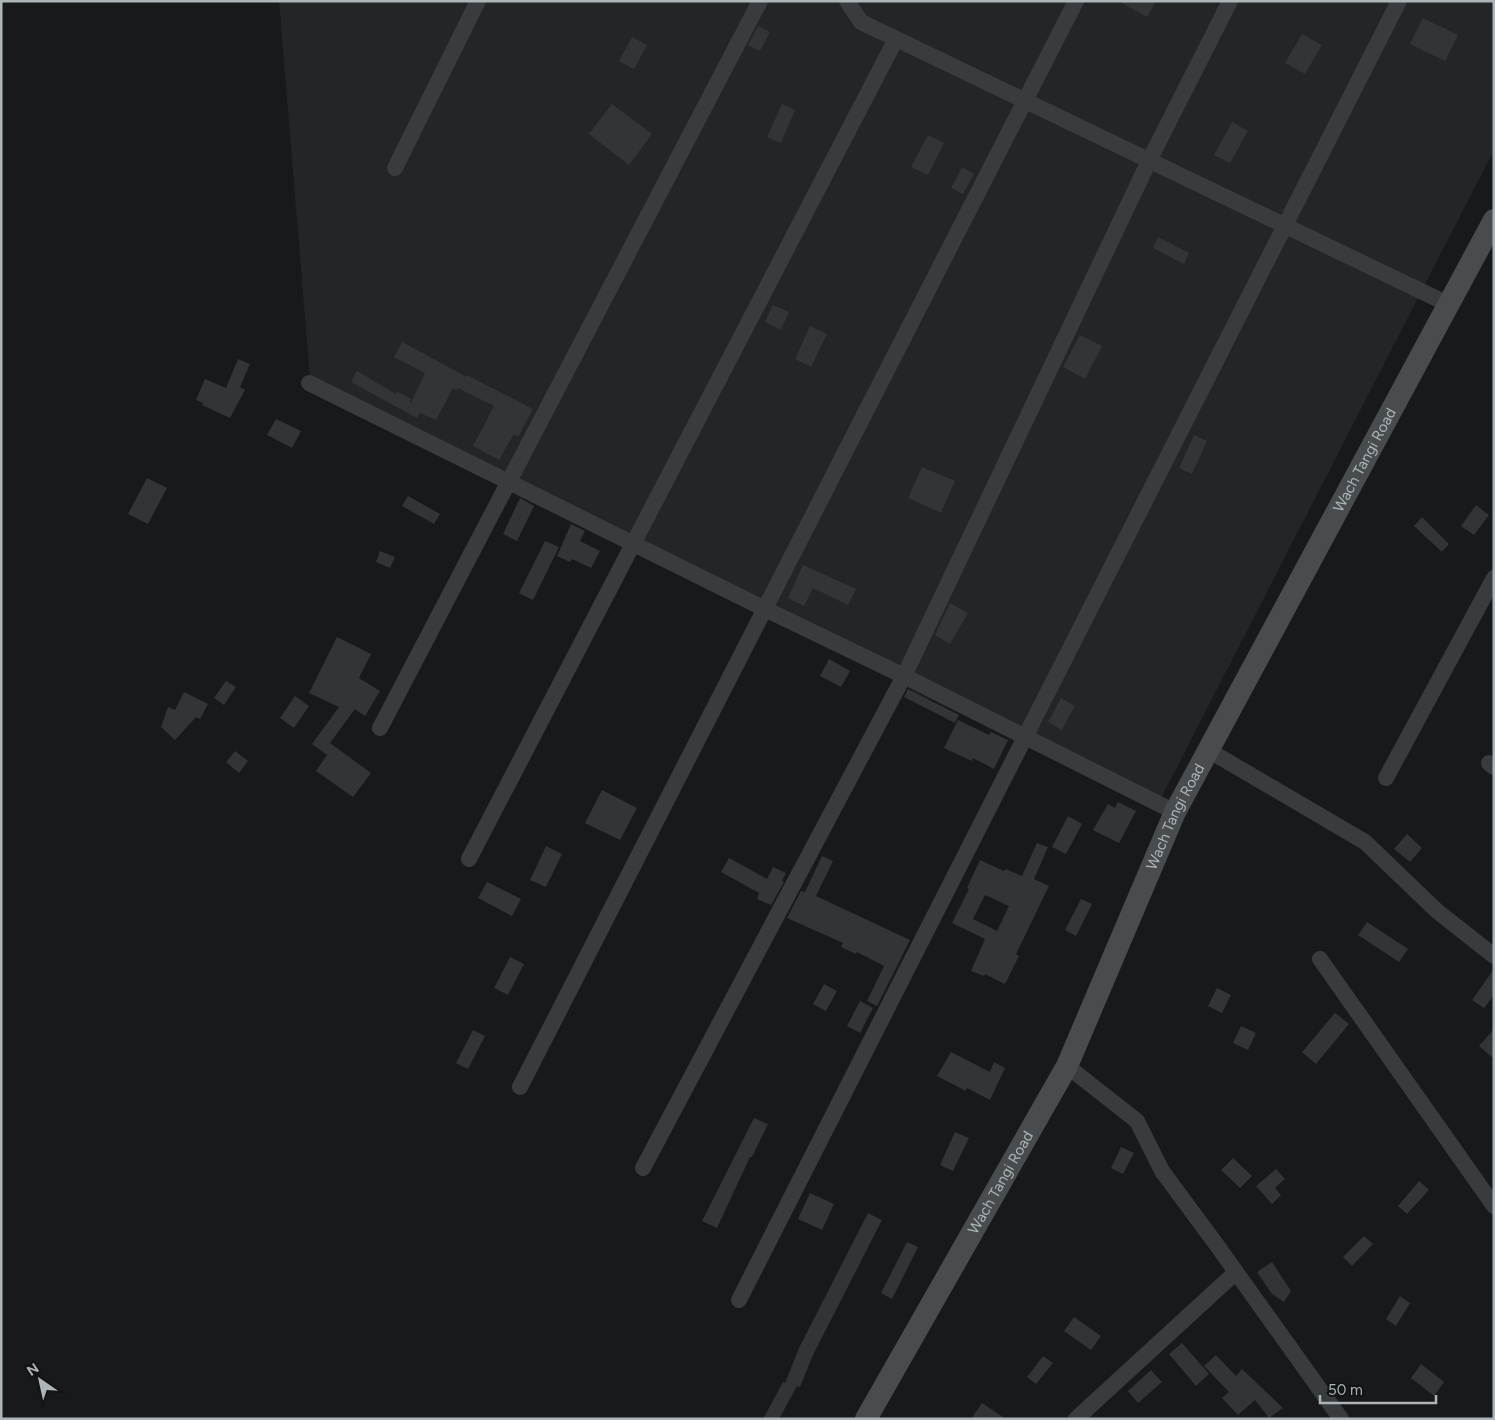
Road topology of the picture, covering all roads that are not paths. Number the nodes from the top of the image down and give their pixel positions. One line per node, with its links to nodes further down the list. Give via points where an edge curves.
1 (478, 1): 10 (street)
2 (760, 1): 15 (street)
3 (847, 1): 7 (street, via 861,22)
4 (1076, 1): 8 (street)
5 (1230, 1): 9 (street)
6 (1399, 1): 12 (street)
7 (896, 39): 8 (street); 16 (street)
8 (1025, 101): 9 (street); 18 (street)
9 (1150, 161): 12 (street); 19 (street)
10 (395, 168)
11 (1494, 220): 13 (main road, Wach Tangi Road)
12 (1285, 226): 13 (street); 21 (street)
13 (1448, 304): 22 (main road, Wach Tangi Road)
14 (309, 383): 15 (street)
15 (509, 482): 16 (street); 20 (street)
16 (633, 544): 18 (street); 25 (street)
17 (1492, 585): 23 (street)
18 (765, 609): 19 (street); 29 (street)
19 (904, 676): 21 (street); 30 (street)
20 (380, 728)
21 (1025, 738): 24 (street); 33 (street)
22 (1208, 750): 24 (main road, Wach Tangi Road); 26 (street, via 1365,842 1437,910)
23 (1386, 778)
24 (1175, 812): 28 (main road, Wach Tangi Road)
25 (469, 859)
26 (1494, 956)
27 (1320, 959): 31 (street)
28 (1066, 1066): 32 (street, via 1137,1121 1162,1171); 34 (main road, Wach Tangi Road)
29 (520, 1087)
30 (643, 1168)
31 (1494, 1206)
32 (1236, 1273): 35 (street); 36 (street)
33 (740, 1300)
34 (866, 1419)
35 (1076, 1419)
36 (1341, 1419)

